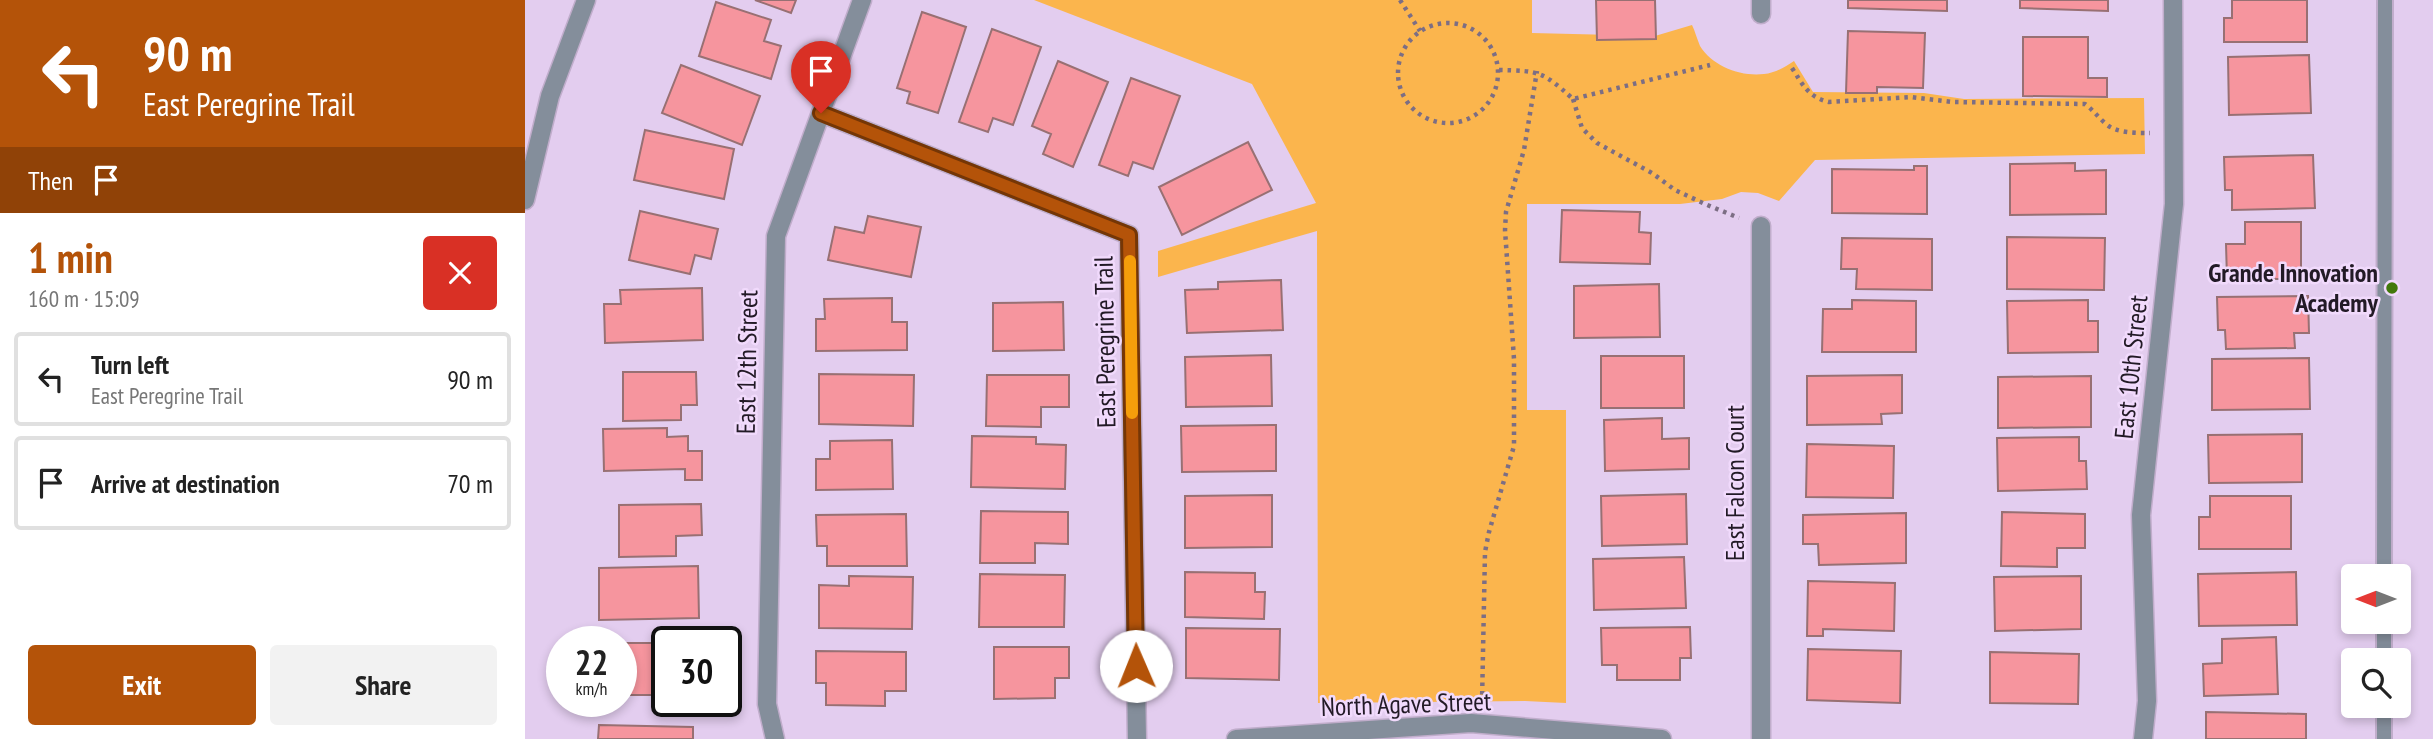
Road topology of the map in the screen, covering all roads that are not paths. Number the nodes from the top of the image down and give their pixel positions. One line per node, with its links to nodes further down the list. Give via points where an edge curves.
1 (586, 0): 6 (street)
2 (862, 0): 5 (street, East 12th Street)
3 (2173, 0): 17 (street, East 10th Street, via 2174,205 2141,515 2147,701)
4 (2385, 0): 9 (lane)
5 (821, 113): 12 (street, East 12th Street, via 776,236 767,704); 13 (street, East Peregrine Trail, via 1129,235)
6 (531, 152): 7 (street)
7 (525, 200)
8 (1761, 226): 16 (street, East Falcon Court)
9 (2384, 564)
10 (2384, 718): 18 (lane)
11 (1453, 731): 14 (street, North Agave Street); 15 (street, North Agave Street, via 1471,723)
12 (775, 739)
13 (1137, 739)
14 (1236, 739)
15 (1662, 739)
16 (1761, 739)
17 (2143, 739)
18 (2384, 739)

